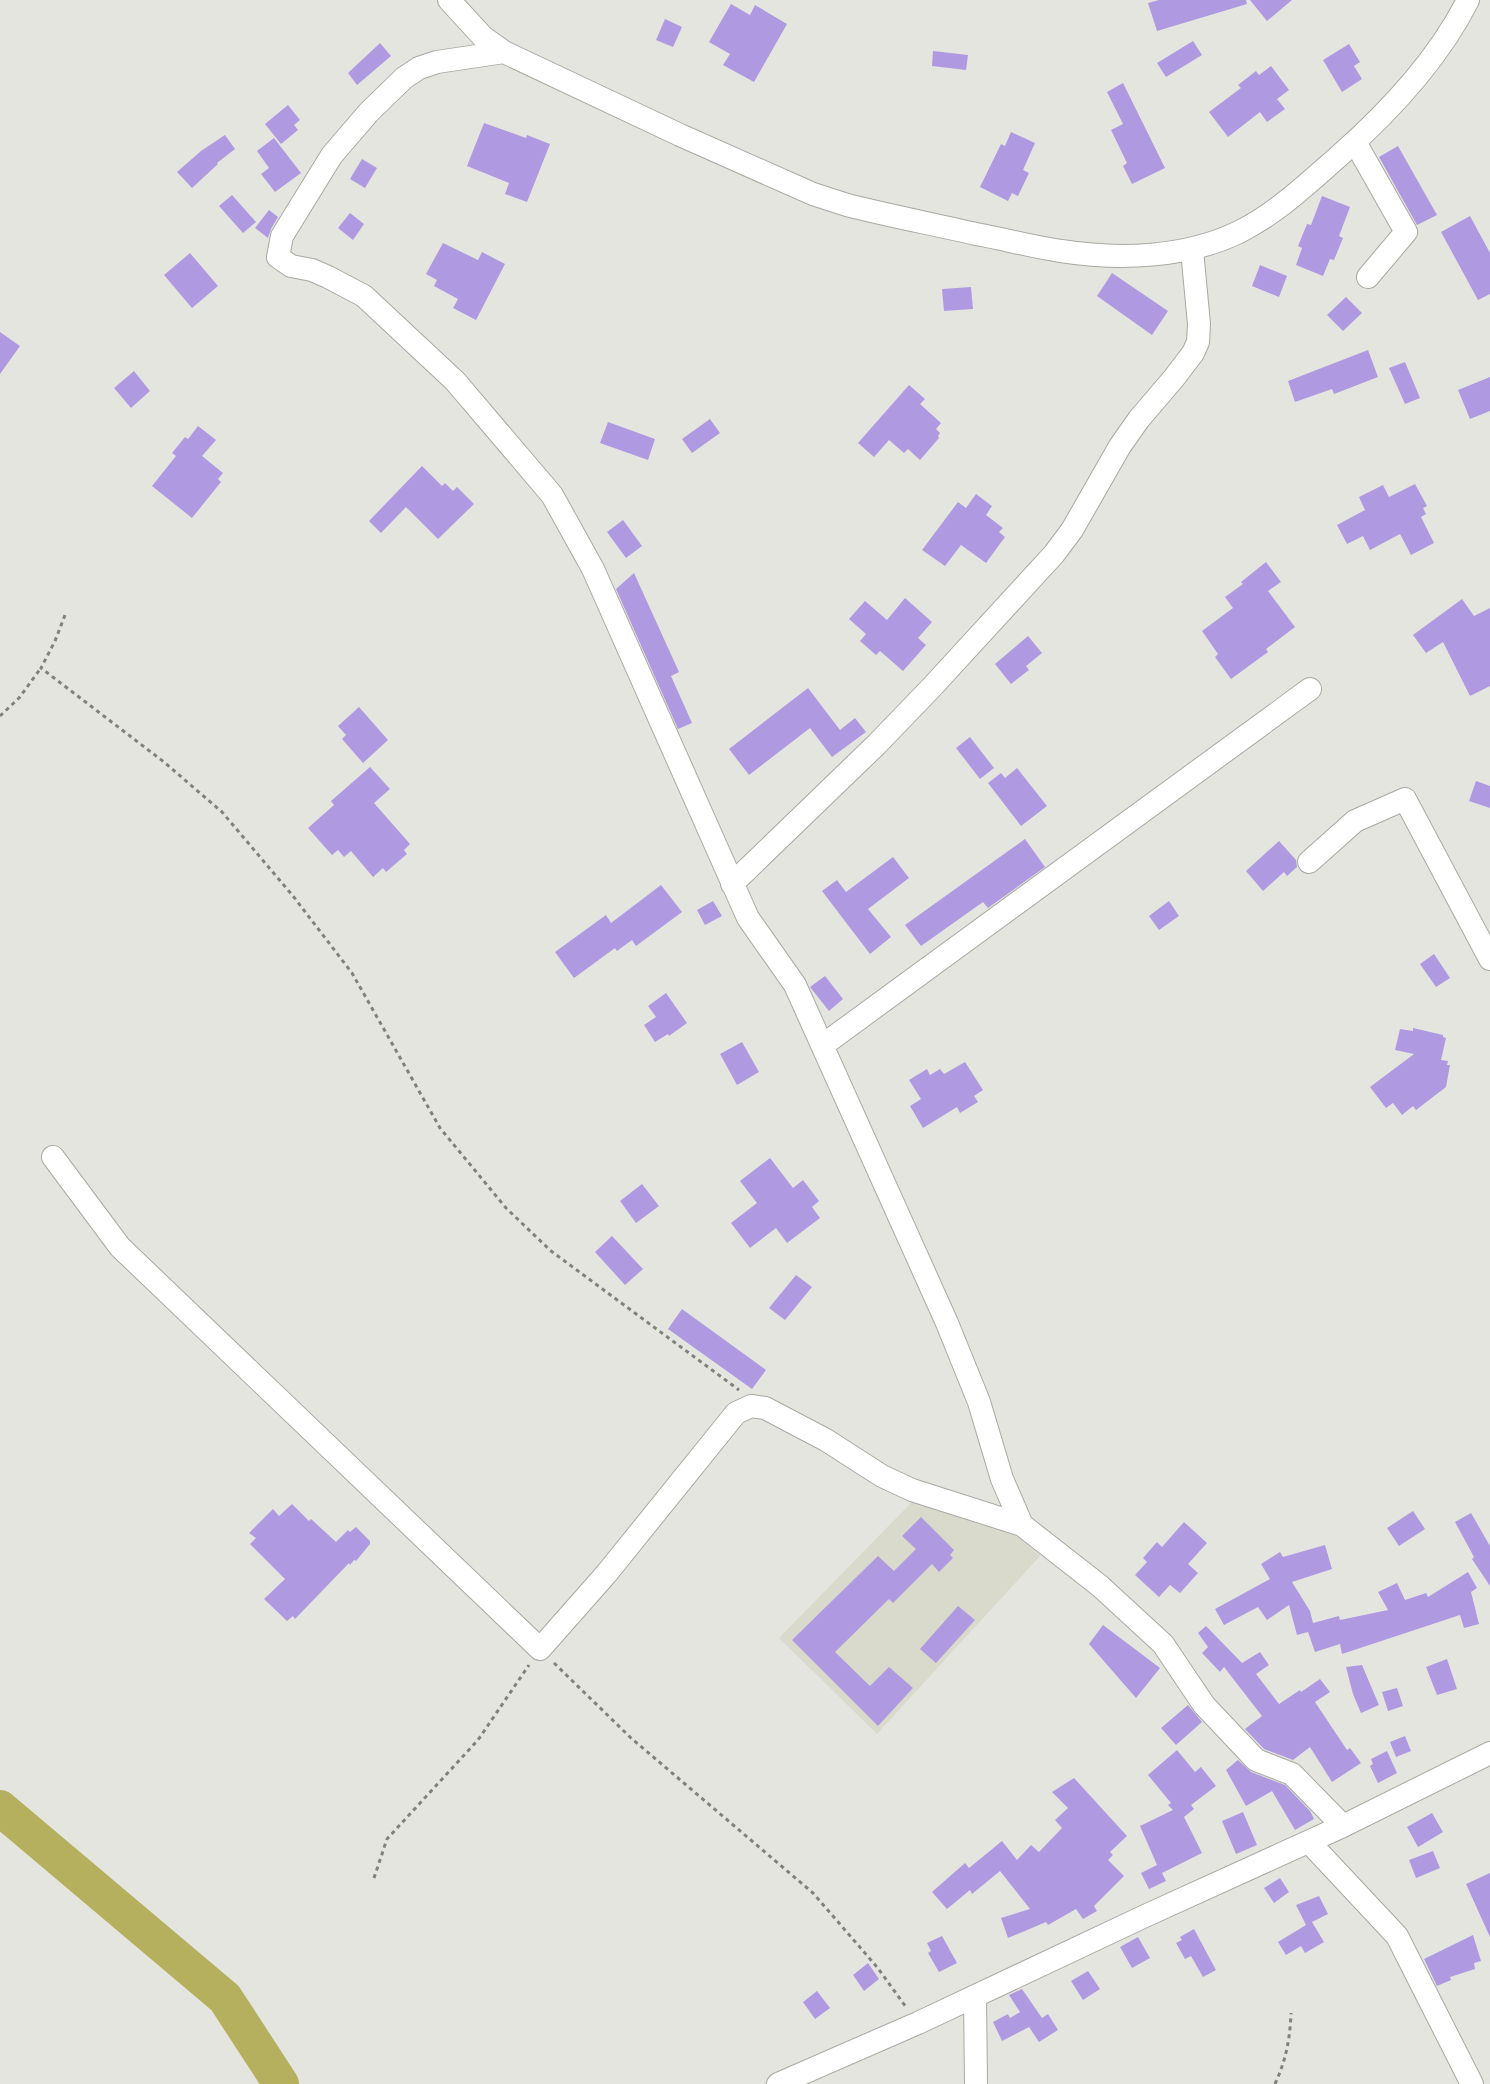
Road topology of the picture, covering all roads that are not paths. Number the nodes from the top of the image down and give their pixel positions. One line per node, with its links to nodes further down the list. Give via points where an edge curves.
1 (449, 0): 3 (street, via 483,37)
2 (1468, 0): 4 (street, via 1442,44 1416,78)
3 (504, 52): 5 (street, via 689,139 813,194 846,205 1061,252 1126,256); 9 (street, via 437,62 404,78 332,155 282,236 278,256 291,266 312,270 364,296 455,381 552,495 593,569)
4 (1355, 142): 5 (street, via 1266,216 1238,232); 6 (street, via 1406,232)
5 (1192, 250): 9 (street, via 1198,342 1193,353 1120,446 1072,530 1054,554 931,688)
6 (1368, 276)
7 (1310, 689): 11 (street)
8 (1309, 862): 10 (street, via 1355,821 1405,799)
9 (732, 884): 11 (street, via 748,918 795,985)
10 (1490, 959)
11 (822, 1045): 13 (street, via 947,1323 979,1402 1002,1479)
12 (53, 1157): 13 (street, via 120,1247 540,1649 607,1573 736,1413 750,1406 765,1408 912,1490)
13 (1022, 1525): 15 (street, via 1100,1586 1164,1644 1204,1704 1256,1760 1292,1774)
14 (1490, 1753): 15 (street)
15 (1343, 1826): 16 (street)
16 (1309, 1842): 17 (street); 20 (street, via 1397,1936)
17 (975, 1996): 18 (street); 19 (street)
18 (778, 2084)
19 (976, 2084)
20 (1472, 2084)

